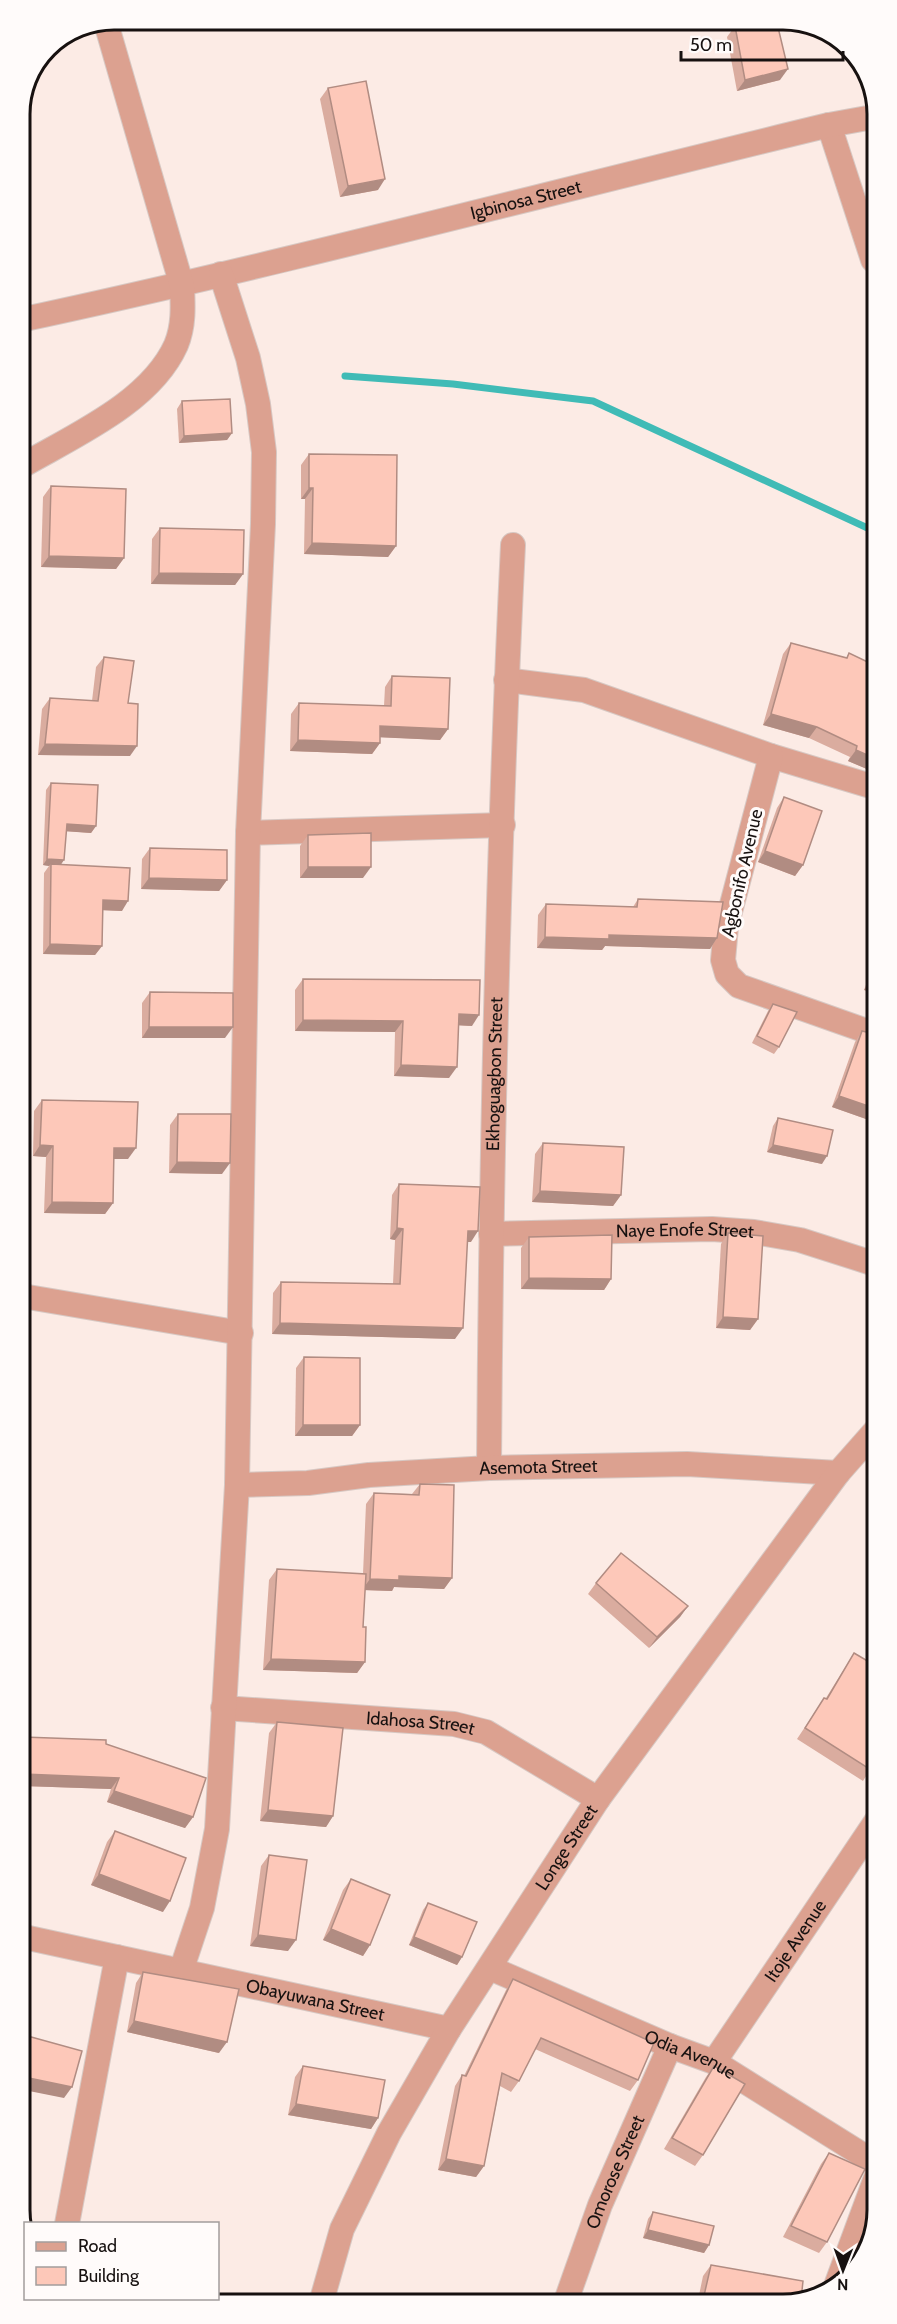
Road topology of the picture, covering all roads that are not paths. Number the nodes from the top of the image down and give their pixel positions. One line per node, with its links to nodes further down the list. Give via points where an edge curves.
1 (108, 31): 6 (street)
2 (867, 118): 3 (street, Igbinosa Street)
3 (829, 125): 4 (street); 5 (street, Igbinosa Street)
4 (867, 242)
5 (220, 274): 6 (street, Igbinosa Street); 14 (street, via 248,358 264,452)
6 (182, 286): 7 (street, Igbinosa Street); 8 (street, via 183,318 176,345 144,389)
7 (30, 318)
8 (30, 461)
9 (513, 545): 10 (street, Ekhoguagbon Street)
10 (506, 680): 11 (street, via 584,690); 13 (street, Ekhoguagbon Street)
11 (771, 756): 12 (street); 15 (street, Agbonifo Avenue, via 726,927 723,960 727,974 739,986)
12 (867, 786)
13 (504, 825): 14 (street); 16 (street, Ekhoguagbon Street)
14 (248, 833): 19 (street)
15 (867, 1031)
16 (491, 1234): 17 (street, Naye Enofe Street, via 712,1229 754,1232 800,1240); 21 (street, Ekhoguagbon Street)
17 (867, 1261)
18 (30, 1297): 19 (street)
19 (241, 1333): 23 (street)
20 (867, 1440): 22 (street, Longe Street)
21 (489, 1468): 22 (street, Asemota Street, via 687,1464); 23 (street, Asemota Street)
22 (838, 1473): 25 (street, Longe Street)
23 (237, 1485): 24 (street)
24 (223, 1708): 25 (street, Idahosa Street, via 454,1724 486,1732); 30 (street, via 218,1829 202,1908)
25 (598, 1799): 29 (street, Longe Street)
26 (867, 1835): 33 (street, Itoje Avenue)
27 (30, 1938): 28 (street, Obayuwana Street)
28 (117, 1957): 30 (street, Obayuwana Street); 36 (street)
29 (490, 1968): 31 (street, Longe Street); 32 (street, Odia Avenue)
30 (181, 1971): 31 (street, Obayuwana Street)
31 (450, 2029): 38 (street, Longe Street, via 389,2133 342,2229)
32 (670, 2046): 33 (street, Odia Avenue); 39 (street, Omorose Street, via 600,2205)
33 (714, 2062): 34 (street, Odia Avenue)
34 (867, 2158)
35 (867, 2202): 37 (street)
36 (67, 2222)
37 (842, 2269)
38 (324, 2294)
39 (568, 2294)

